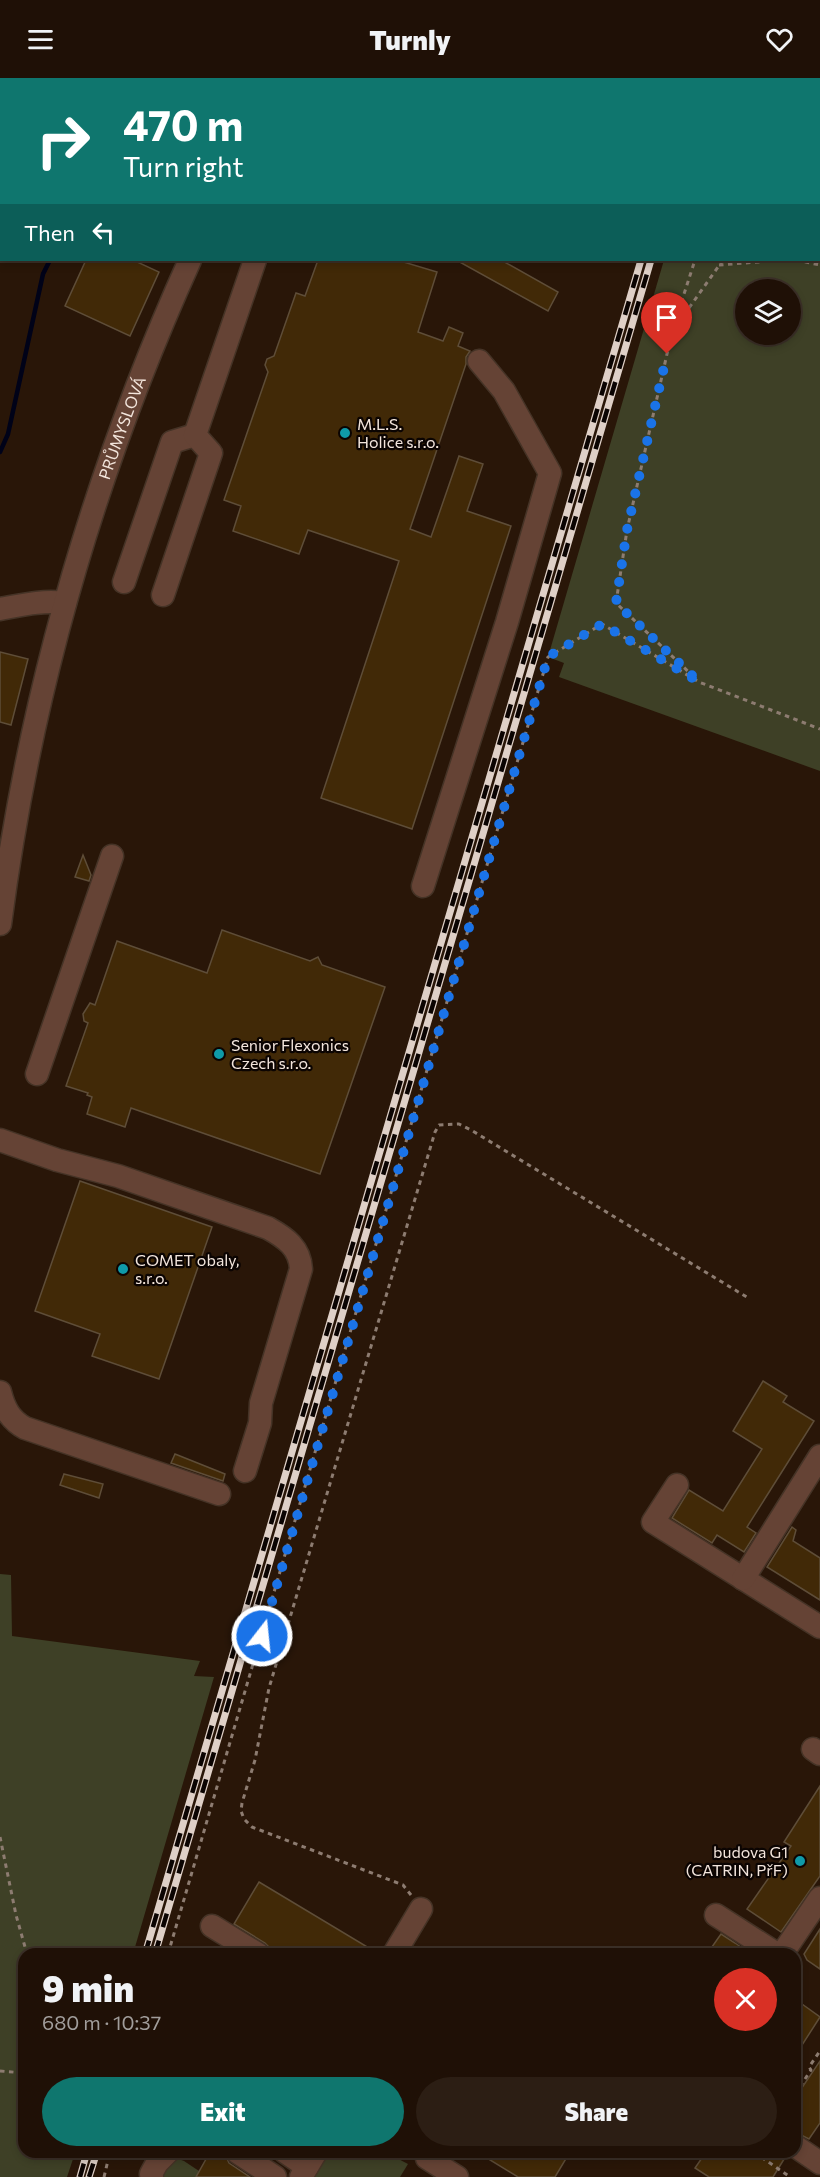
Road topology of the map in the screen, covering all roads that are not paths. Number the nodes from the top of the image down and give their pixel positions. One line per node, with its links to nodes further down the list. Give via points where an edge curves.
1 (190, 261): 7 (street, PRŮMYSLOVÁ, via 123,424)
2 (255, 261): 4 (street)
3 (479, 361): 12 (street, via 504,391 550,473)
4 (195, 435): 5 (street, via 172,442); 6 (street, via 211,453)
5 (124, 582)
6 (163, 595)
7 (65, 603): 8 (street, via 35,602); 9 (street, PRŮMYSLOVÁ)
8 (0, 609)
9 (24, 773): 10 (street); 13 (street, PRŮMYSLOVÁ)
10 (0, 817)
11 (112, 856): 14 (street)
12 (423, 886)
13 (0, 924)
14 (37, 1074)
15 (0, 1140): 18 (street, via 268,1228 298,1253 301,1269)
16 (0, 1392): 20 (street, via 12,1418 25,1428)
17 (820, 1456): 21 (street)
18 (245, 1471)
19 (677, 1485): 21 (street, via 653,1522)
20 (219, 1494)
21 (743, 1579): 22 (street)
22 (820, 1627)
23 (820, 1898): 30 (street)
24 (421, 1909): 28 (street)
25 (716, 1915): 29 (street)
26 (212, 1926): 27 (street)
27 (248, 1948)
28 (398, 1948)
29 (770, 1948)
30 (784, 1948)
31 (801, 2150): 35 (street)
32 (162, 2158): 36 (street)
33 (246, 2158): 37 (street)
34 (427, 2158): 38 (street)
35 (820, 2163)
36 (152, 2177)
37 (276, 2177)
38 (457, 2177)

